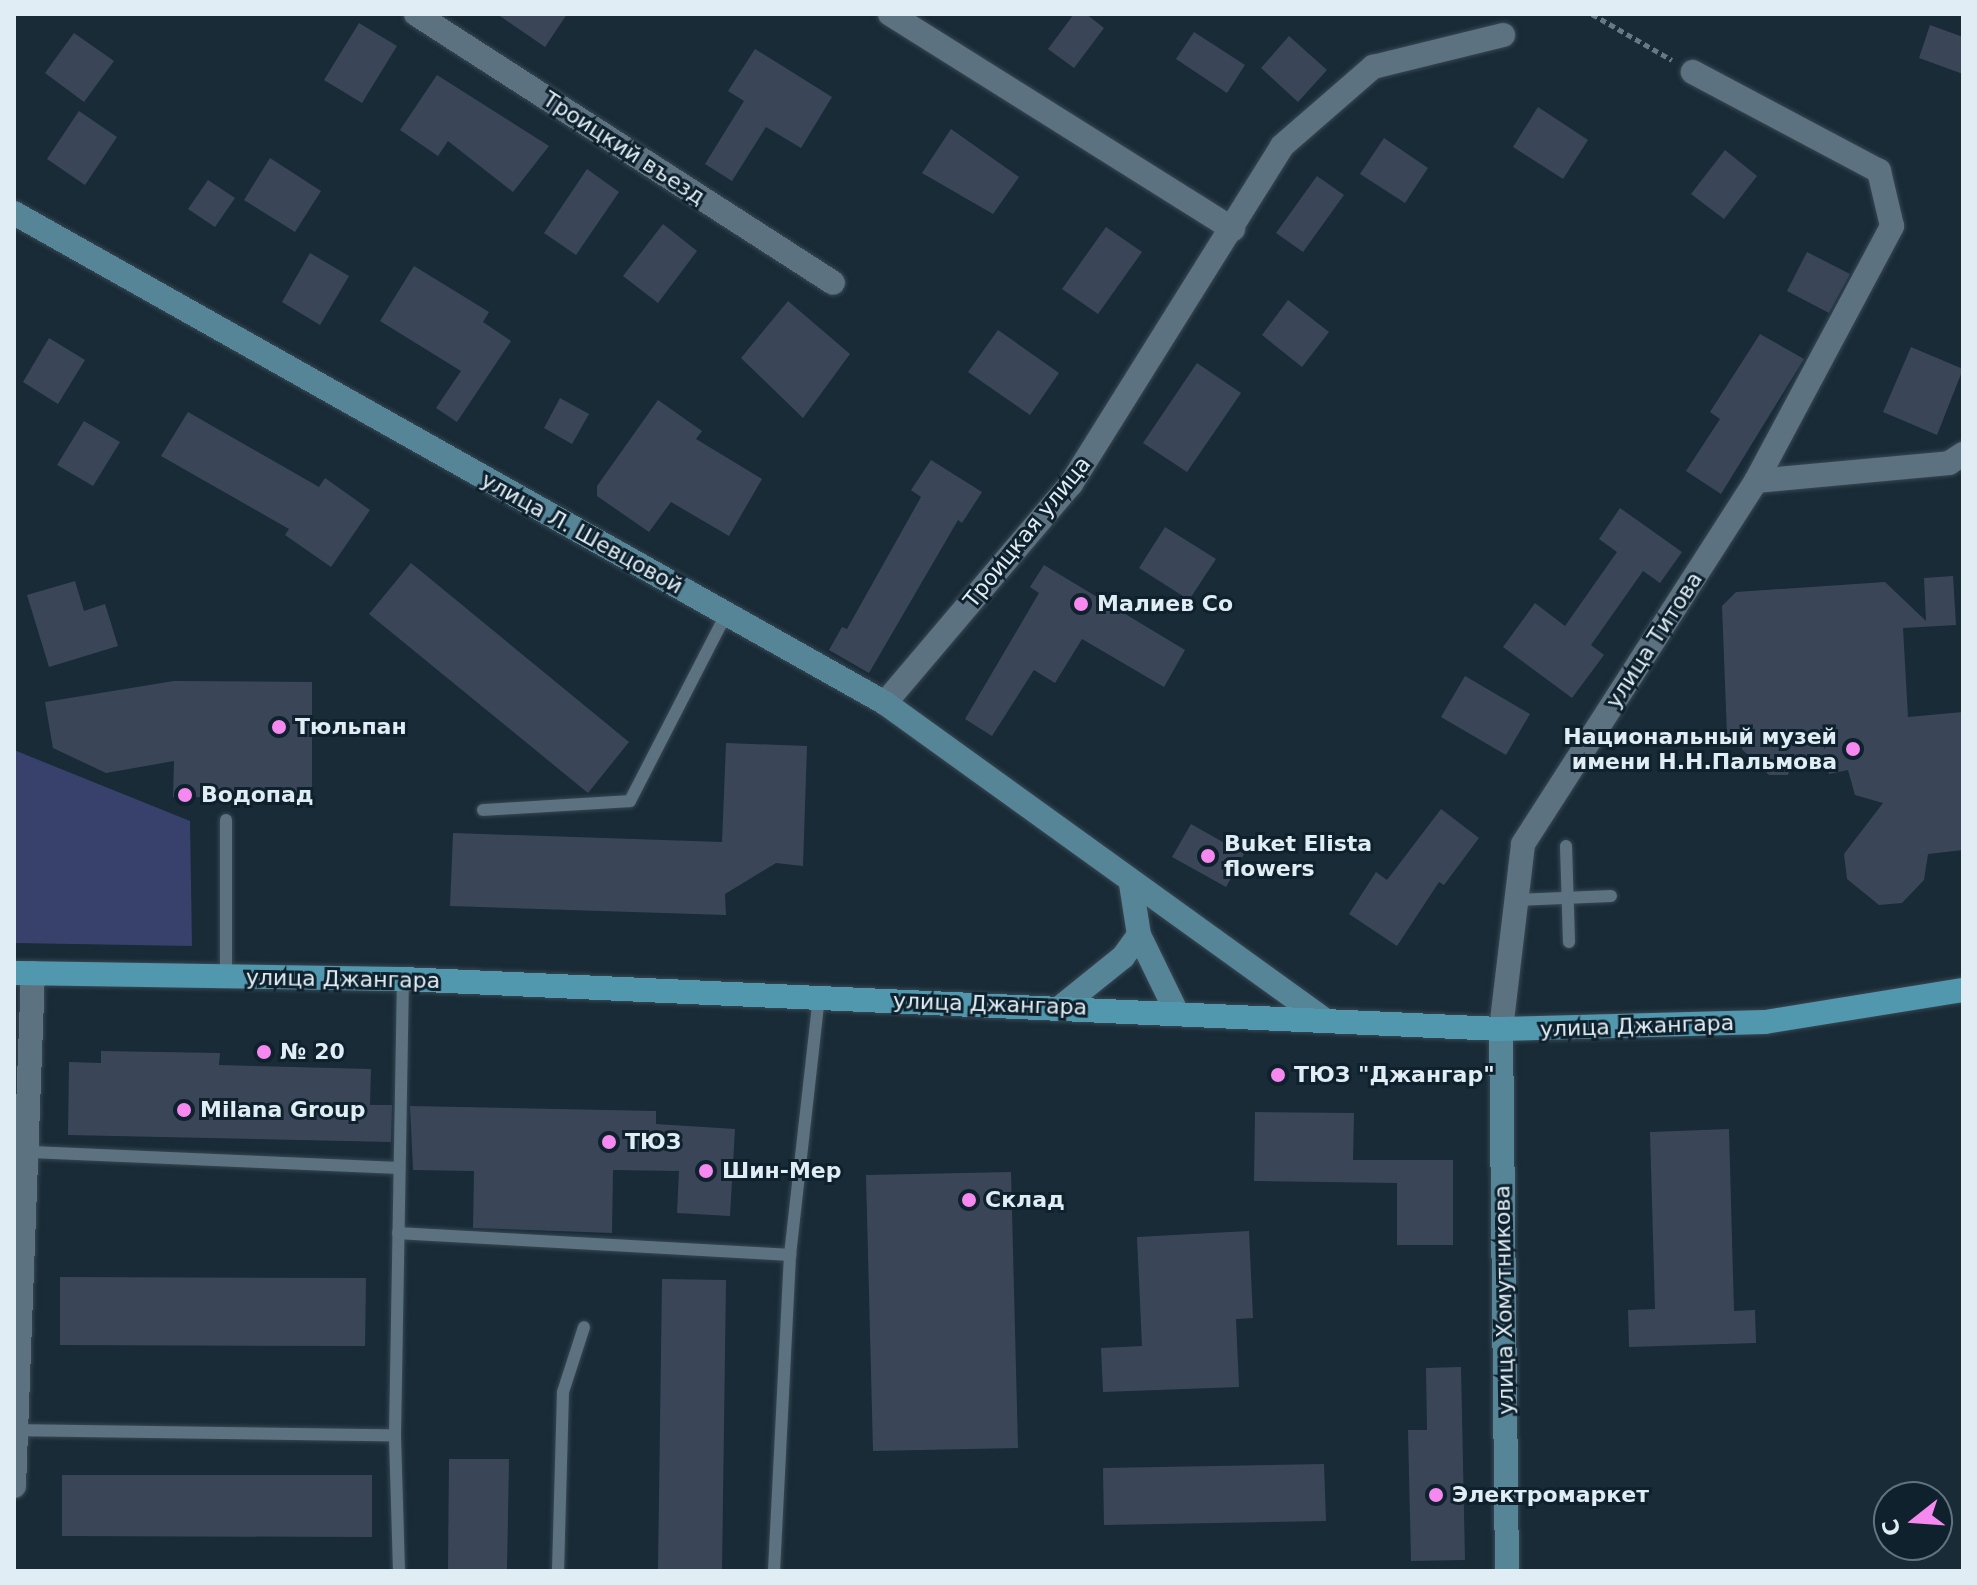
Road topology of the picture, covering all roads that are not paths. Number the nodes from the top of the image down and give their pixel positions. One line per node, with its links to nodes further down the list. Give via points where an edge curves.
1 (416, 14): 7 (street, Троицкий въезд)
2 (890, 14): 6 (street)
3 (1503, 35): 6 (street, Троицкая улица, via 1373,67 1282,146)
4 (1693, 72): 9 (street, улица Титова, via 1879,171 1892,226)
5 (14, 213): 10 (street, улица Л. Шевцовой)
6 (1233, 229): 11 (street, Троицкая улица, via 1071,484)
7 (833, 283)
8 (1963, 454): 9 (street, via 1949,463)
9 (1756, 481): 18 (street, улица Титова, via 1523,844)
10 (726, 614): 11 (street, улица Л. Шевцовой); 12 (lane, via 630,801)
11 (885, 703): 15 (street, улица Л. Шевцовой)
12 (483, 810)
13 (226, 820): 22 (lane)
14 (1566, 846): 17 (lane)
15 (1131, 884): 19 (street); 28 (street, улица Л. Шевцовой)
16 (1611, 896): 17 (lane)
17 (1567, 898): 18 (lane); 20 (lane)
18 (1516, 900): 29 (street, улица Титова)
19 (1139, 935): 26 (street, via 1123,957); 27 (street)
20 (1569, 942)
21 (24, 973): 22 (main road, улица Джангара); 30 (street)
22 (226, 976): 23 (main road, улица Джангара)
23 (403, 979): 25 (main road, улица Джангара); 31 (lane)
24 (1963, 990): 29 (main road, улица Джангара, via 1765,1022)
25 (819, 998): 26 (main road, улица Джангара); 33 (lane)
26 (1062, 1006): 27 (main road, улица Джангара)
27 (1176, 1011): 28 (main road, улица Джангара)
28 (1322, 1018): 29 (main road, улица Джангара)
29 (1501, 1029): 41 (street, улица Хомутникова)
30 (31, 1152): 31 (lane); 35 (street)
31 (399, 1168): 32 (lane)
32 (398, 1233): 33 (lane); 36 (lane)
33 (790, 1255): 40 (lane)
34 (584, 1327): 39 (lane, via 563,1392)
35 (15, 1430): 36 (lane); 37 (street)
36 (395, 1435): 38 (lane)
37 (14, 1486)
38 (399, 1571)
39 (558, 1571)
40 (774, 1571)
41 (1507, 1571)

